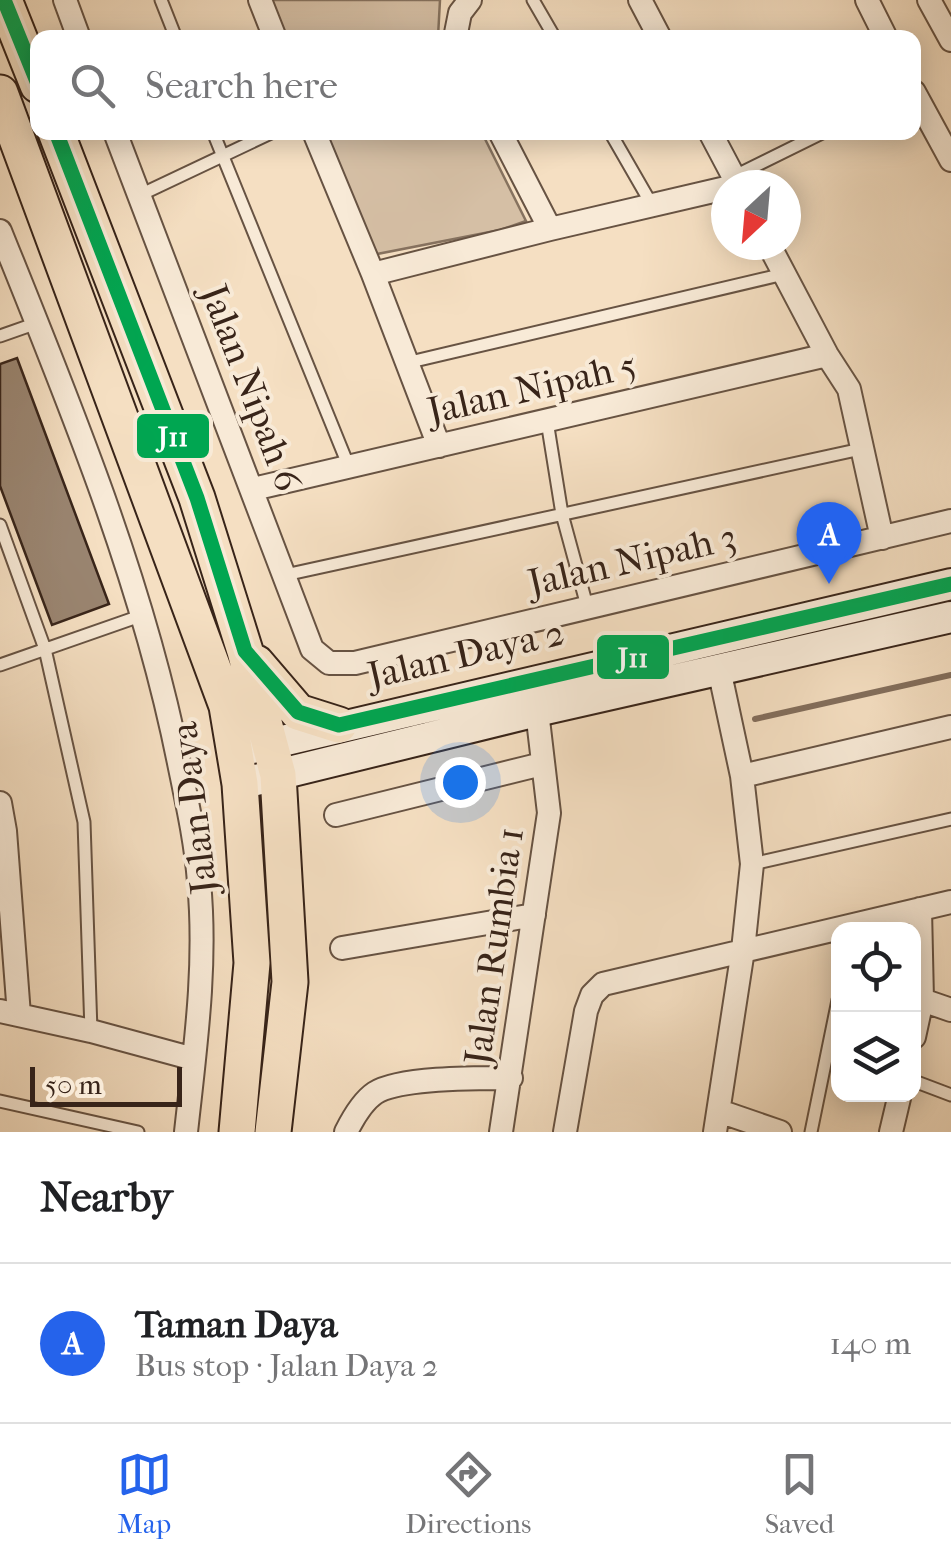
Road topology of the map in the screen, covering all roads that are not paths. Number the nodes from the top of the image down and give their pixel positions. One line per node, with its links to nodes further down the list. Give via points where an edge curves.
1 (4, 0): 18 (main road)
2 (65, 0): 10 (street)
3 (162, 0): 11 (lane)
4 (260, 0): 12 (street)
5 (470, 0): 13 (street)
6 (533, 0): 14 (lane)
7 (640, 0): 15 (street)
8 (867, 0): 16 (street)
9 (929, 0): 17 (street)
10 (76, 30)
11 (173, 30)
12 (272, 30)
13 (456, 30)
14 (550, 30)
15 (656, 30)
16 (882, 30)
17 (951, 40)
18 (30, 66)
19 (0, 92): 70 (main road, Jalan Daya, via 204,640 227,706)
20 (921, 105): 31 (street)
21 (59, 140): 61 (main road, Jalan Daya, via 198,498)
22 (119, 140): 35 (street, Jalan Nipah 6)
23 (216, 140): 30 (lane)
24 (256, 140): 30 (lane)
25 (317, 140): 40 (street)
26 (504, 140): 37 (street)
27 (615, 140): 36 (lane)
28 (713, 140): 32 (street)
29 (810, 140): 33 (lane)
30 (222, 156): 35 (lane); 49 (lane)
31 (951, 160)
32 (726, 170)
33 (755, 170)
34 (711, 189): 36 (street)
35 (140, 195): 50 (street, Jalan Nipah 6)
36 (652, 205): 37 (street)
37 (550, 228): 40 (street)
38 (0, 232): 42 (street)
39 (777, 260): 41 (street)
40 (374, 274): 45 (street)
41 (784, 274): 44 (street); 45 (lane)
42 (37, 323): 43 (lane); 58 (street)
43 (0, 336)
44 (826, 355): 46 (street, Jalan Nipah 5); 48 (street, via 850,389)
45 (406, 363): 47 (street)
46 (546, 420): 47 (street, Jalan Nipah 5); 51 (lane)
47 (439, 446): 49 (street, Jalan Nipah 5)
48 (861, 449): 51 (lane); 54 (street)
49 (349, 467): 50 (street, Jalan Nipah 5)
50 (253, 489): 55 (street, Jalan Nipah 6)
51 (562, 514): 55 (lane); 57 (lane)
52 (951, 521): 54 (street, Jalan Nipah 3)
53 (0, 525): 60 (lane)
54 (882, 538): 57 (street, Jalan Nipah 3)
55 (285, 575): 62 (street, Jalan Nipah 6, via 312,649)
56 (951, 584): 66 (main road, Jalan Daya 2)
57 (586, 606): 62 (street, Jalan Nipah 3, via 355,663)
58 (144, 615): 60 (lane); 89 (street, via 200,882)
59 (951, 616): 64 (main road, Jalan Daya 2)
60 (45, 649): 63 (lane); 88 (lane, via 84,822)
61 (246, 651): 66 (main road, via 298,712); 68 (main road, Jalan Daya)
62 (330, 663)
63 (0, 665)
64 (719, 668): 65 (main road, Jalan Daya 2); 71 (street)
65 (536, 711): 68 (main road, Jalan Daya 2); 69 (street, Jalan Rumbia 1)
66 (339, 725): 68 (main road, Jalan Daya 2)
67 (951, 726): 71 (street)
68 (274, 759): 70 (main road, Jalan Daya 2); 99 (main road, Jalan Daya, via 290,982)
69 (542, 764): 73 (street); 78 (street, Jalan Rumbia 1, via 549,814)
70 (238, 768): 98 (main road, Jalan Daya, via 252,963)
71 (742, 776): 75 (street)
72 (0, 804): 87 (street)
73 (336, 815)
74 (951, 820): 75 (lane)
75 (752, 864): 82 (street)
76 (951, 902): 77 (street)
77 (920, 909): 79 (street); 83 (street)
78 (534, 915): 81 (street); 90 (street, Jalan Rumbia 1)
79 (868, 922)
80 (831, 931): 82 (street)
81 (342, 948)
82 (743, 950): 95 (street); 102 (street, via 603,984 592,994)
83 (922, 1000): 84 (street); 86 (street)
84 (951, 1010)
85 (836, 1012): 104 (lane)
86 (919, 1012)
87 (10, 1013): 88 (street)
88 (91, 1031): 89 (street)
89 (194, 1060): 97 (street)
90 (511, 1078): 100 (street, via 452,1078 379,1091); 101 (street, Jalan Rumbia 1)
91 (921, 1084): 92 (lane)
92 (951, 1095)
93 (0, 1101): 96 (lane)
94 (898, 1102): 105 (street)
95 (717, 1122): 103 (street)
96 (138, 1132)
97 (186, 1132)
98 (237, 1132)
99 (273, 1132)
100 (346, 1132)
101 (501, 1132)
102 (565, 1132)
103 (780, 1132)
104 (812, 1132)
105 (891, 1132)

